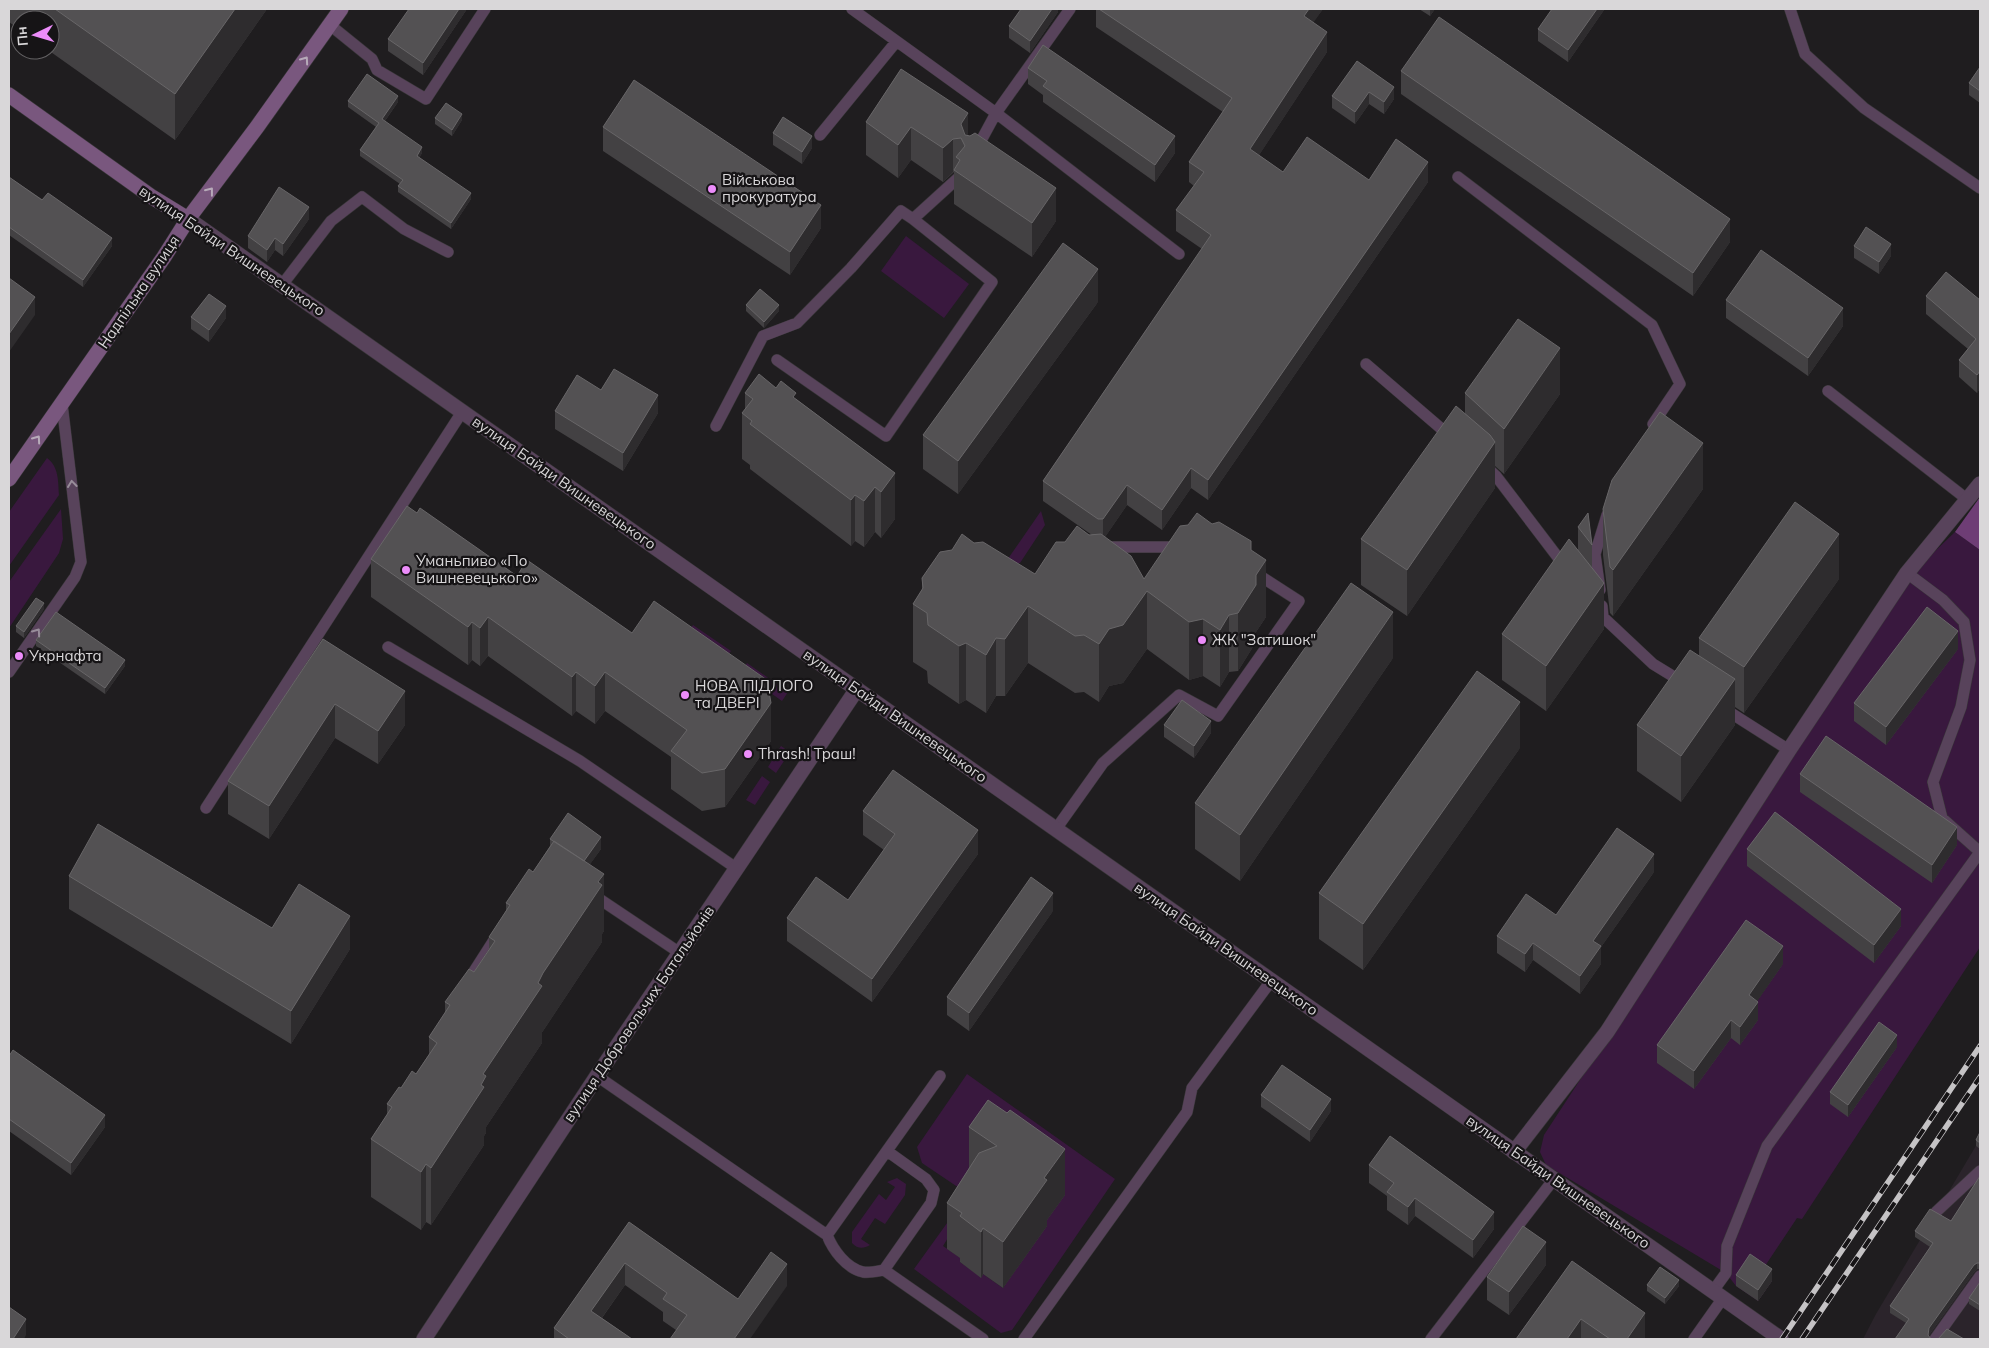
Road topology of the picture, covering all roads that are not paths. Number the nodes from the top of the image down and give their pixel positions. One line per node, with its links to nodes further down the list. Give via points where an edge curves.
1 (341, 9): 6 (main road, Надпільна вулиця)
2 (485, 9): 6 (lane, via 426,99 377,70 372,59)
3 (852, 9): 7 (lane)
4 (1070, 9): 9 (lane)
5 (1790, 9): 14 (lane, via 1805,54 1864,108)
6 (330, 24): 15 (main road, Надпільна вулиця, one-way to 6)
7 (896, 42): 9 (lane); 10 (lane)
8 (9, 94): 15 (main road, вулиця Байди Вишневецького, via 152,197)
9 (996, 113): 11 (lane); 18 (lane)
10 (820, 135)
11 (969, 162)
12 (1458, 177): 26 (lane, via 1652,325 1680,384)
13 (958, 178): 16 (lane)
14 (1980, 188)
15 (188, 219): 19 (street, вулиця Байди Вишневецького); 23 (main road, Надпільна вулиця)
16 (913, 219): 20 (lane, via 992,282 886,436); 25 (lane, via 901,211 797,323 763,336)
17 (448, 252): 19 (lane, via 404,229 362,198 331,222)
18 (1178, 254)
19 (282, 285): 24 (street, вулиця Байди Вишневецького)
20 (777, 360)
21 (1366, 364): 27 (lane)
22 (1828, 391): 32 (lane)
23 (62, 404): 29 (main road, Надпільна вулиця, one-way to 23); 41 (lane, one-way to 23, via 75,577 81,562)
24 (462, 412): 42 (street, вулиця Байди Вишневецького); 46 (lane)
25 (716, 426)
26 (1647, 432)
27 (1460, 444)
28 (1474, 457): 37 (lane, via 1496,476)
29 (9, 479)
30 (1980, 484): 32 (street)
31 (1612, 500): 39 (lane, via 1595,554)
32 (1968, 500): 36 (street)
33 (1095, 547): 34 (lane)
34 (1194, 547)
35 (1245, 567): 47 (lane, via 1300,601 1224,709 1218,716 1179,695 1103,763)
36 (1907, 573): 45 (street); 64 (lane, via 1944,600 1964,622 1970,660 1961,707 1933,782 1942,818 1980,852 1766,1146 1727,1246 1726,1273)
37 (1573, 578)
38 (1591, 601): 39 (lane)
39 (1603, 617): 43 (lane, via 1653,664)
40 (388, 647): 48 (lane, via 580,761)
41 (9, 672)
42 (857, 689): 47 (street, вулиця Байди Вишневецького); 48 (street, вулиця Добровольчих Батальйонів)
43 (1693, 689)
44 (1709, 699): 45 (lane)
45 (1789, 750): 57 (street, via 1608,1032)
46 (206, 808)
47 (1056, 830): 53 (street, вулиця Байди Вишневецького)
48 (736, 868): 51 (street, вулиця Добровольчих Батальйонів)
49 (586, 889): 51 (lane)
50 (504, 925): 52 (lane)
51 (680, 953): 54 (street, вулиця Добровольчих Батальйонів)
52 (473, 973)
53 (1271, 980): 57 (street, вулиця Байди Вишневецького); 67 (lane, via 1192,1088 1187,1112)
54 (597, 1076): 61 (lane); 65 (street, вулиця Добровольчих Батальйонів)
55 (940, 1076): 56 (lane)
56 (887, 1151): 61 (lane); 62 (lane, via 926,1179 934,1190 930,1204)
57 (1514, 1152): 59 (street, вулиця Байди Вишневецького)
58 (1980, 1171): 60 (lane)
59 (1554, 1179): 64 (street, вулиця Байди Вишневецького); 68 (lane)
60 (1936, 1212)
61 (827, 1235): 62 (lane, via 836,1252 856,1268 863,1272)
62 (884, 1270): 66 (lane)
63 (1980, 1276): 71 (lane)
64 (1718, 1295): 69 (lane); 70 (street, вулиця Байди Вишневецького)
65 (424, 1339)
66 (983, 1339)
67 (1024, 1339)
68 (1431, 1339)
69 (1694, 1339)
70 (1781, 1339)
71 (1935, 1339)

